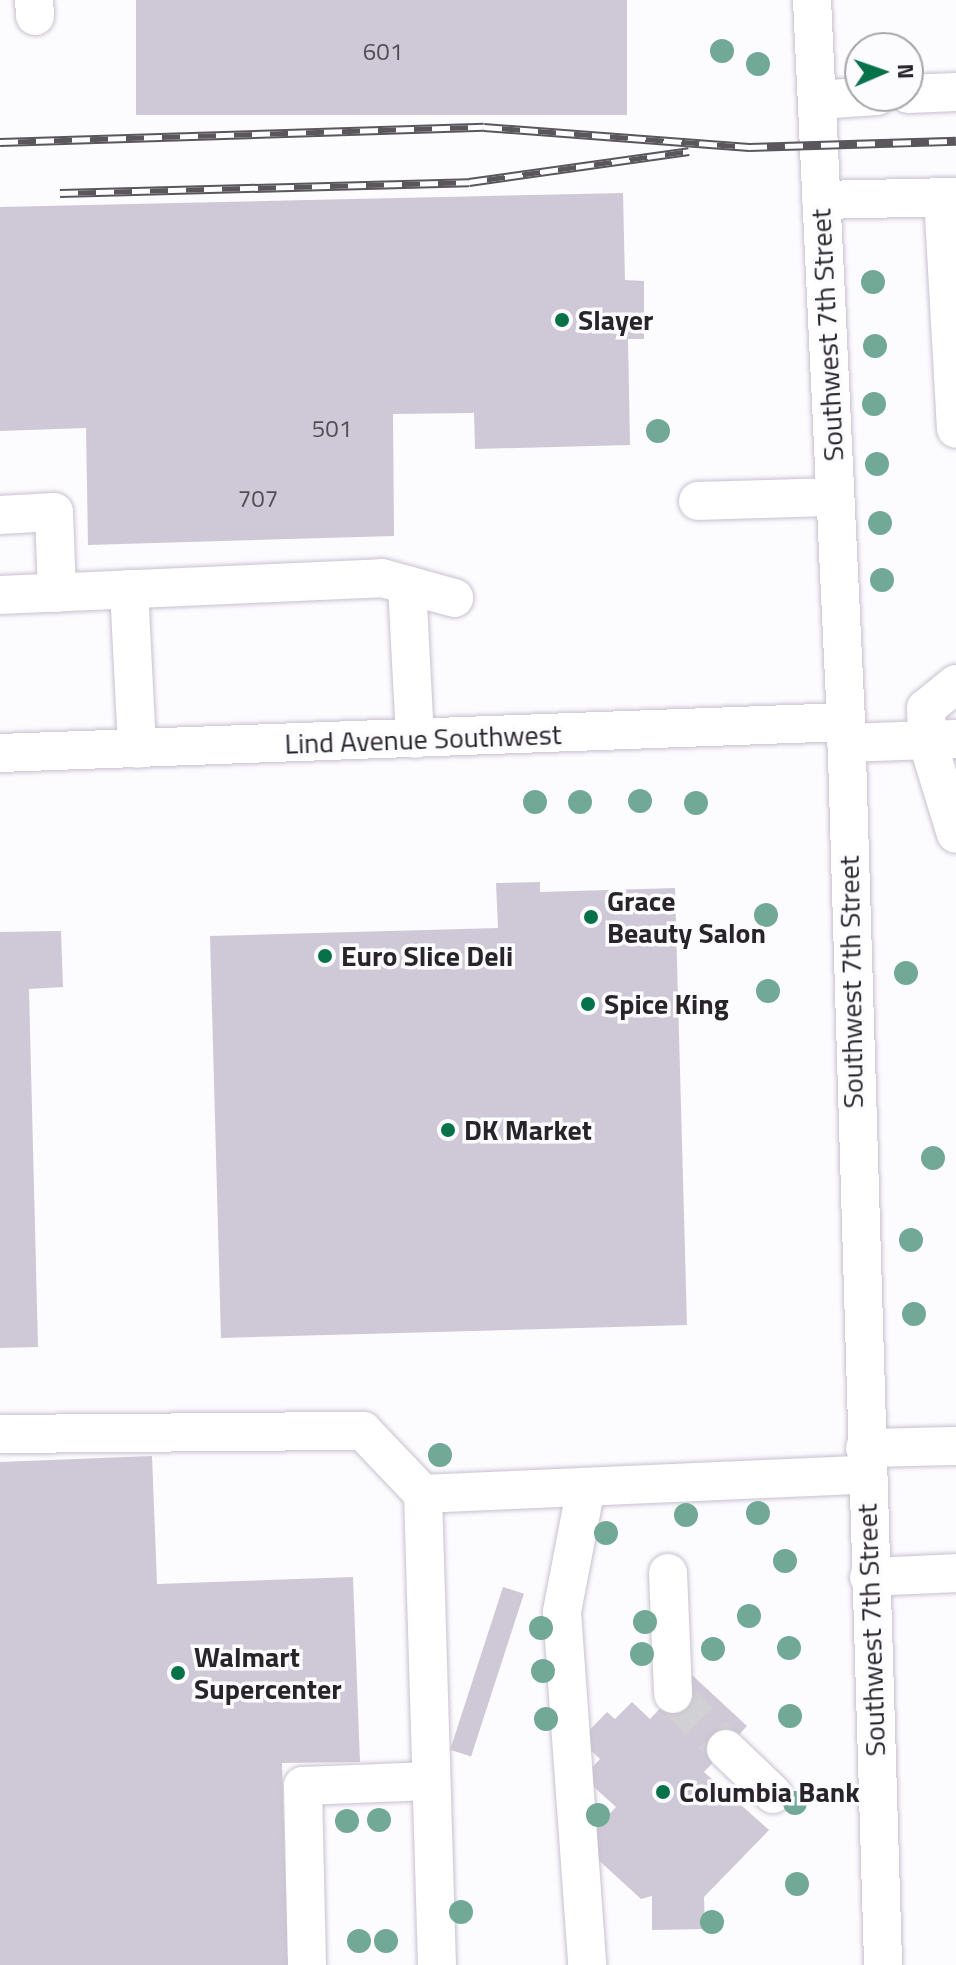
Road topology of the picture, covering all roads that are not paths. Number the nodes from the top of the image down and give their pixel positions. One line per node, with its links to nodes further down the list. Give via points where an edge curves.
1 (812, 0): 5 (street, Southwest 7th Street)
2 (956, 92): 3 (street)
3 (924, 93)
4 (844, 98): 5 (street)
5 (817, 100): 7 (street, Southwest 7th Street)
6 (950, 197): 7 (street); 8 (street)
7 (821, 200): 9 (street, Southwest 7th Street)
8 (956, 429)
9 (835, 497): 10 (street); 18 (street, Southwest 7th Street)
10 (698, 501)
11 (0, 515): 14 (street, via 54,512)
12 (407, 585): 13 (street, via 382,578); 16 (street); 19 (street)
13 (129, 589): 14 (street); 21 (street)
14 (57, 593): 15 (street)
15 (0, 595)
16 (454, 598)
17 (956, 684): 20 (street, via 926,708)
18 (846, 732): 19 (street, Lind Avenue Southwest); 20 (street, Lind Avenue Southwest); 26 (street, Southwest 7th Street)
19 (415, 739): 21 (street, Lind Avenue Southwest)
20 (941, 740): 23 (street)
21 (137, 749): 22 (street, Lind Avenue Southwest)
22 (0, 753)
23 (956, 834)
24 (0, 1434): 28 (street, via 363,1431)
25 (956, 1446): 26 (street)
26 (865, 1462): 27 (street); 31 (street, Southwest 7th Street)
27 (586, 1487): 28 (street); 38 (street, via 562,1612)
28 (423, 1494): 34 (street)
29 (668, 1573): 32 (street)
30 (956, 1573): 31 (street)
31 (869, 1577): 39 (street, Southwest 7th Street)
32 (673, 1694)
33 (726, 1749): 35 (street)
34 (431, 1781): 36 (street, via 303,1786); 37 (street)
35 (773, 1794)
36 (307, 1965)
37 (437, 1965)
38 (587, 1965)
39 (883, 1965)

